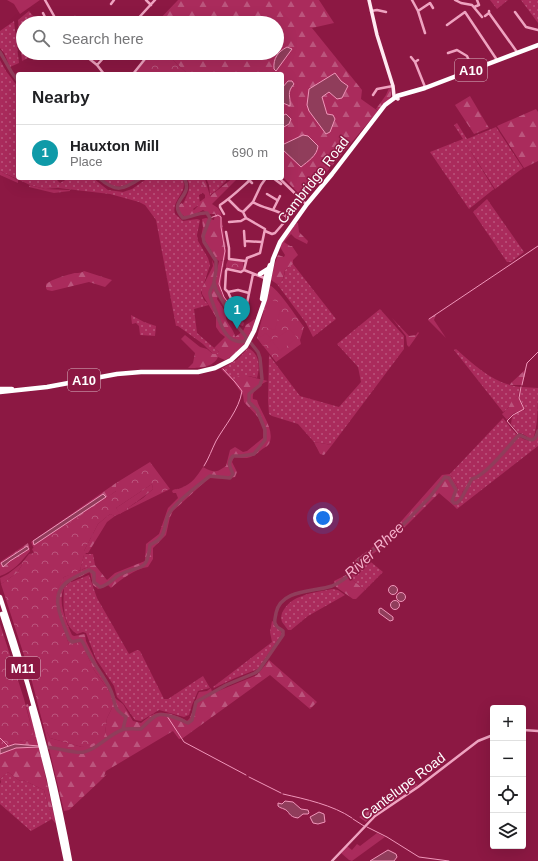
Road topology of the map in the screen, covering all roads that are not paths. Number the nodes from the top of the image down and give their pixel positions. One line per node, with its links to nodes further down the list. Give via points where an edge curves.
1 (45, 0): 20 (street)
2 (114, 0): 10 (street)
3 (146, 0): 11 (street)
4 (155, 0): 11 (street)
5 (369, 0): 14 (main road)
6 (416, 0): 9 (street)
7 (455, 0): 12 (street, via 470,3)
8 (477, 0): 12 (street, via 479,5)
9 (413, 2): 15 (street)
10 (111, 4)
11 (151, 5): 21 (street)
12 (474, 7): 27 (street, via 484,16 489,12)
13 (433, 8): 15 (street, via 430,2)
14 (372, 11): 16 (street); 40 (main road)
15 (418, 11): 24 (street)
16 (386, 12)
17 (515, 12): 23 (street, via 526,27)
18 (43, 13): 19 (street)
19 (47, 16)
20 (54, 16)
21 (141, 16)
22 (446, 24): 33 (street, via 465,12)
23 (538, 30)
24 (425, 33)
25 (538, 45): 27 (highway, A10)
26 (448, 53): 36 (street, via 458,50 467,56)
27 (518, 53): 33 (highway, A10)
28 (411, 57): 34 (street)
29 (91, 60): 35 (street)
30 (102, 60): 35 (street)
31 (144, 60): 38 (street)
32 (418, 60): 34 (street)
33 (498, 60): 36 (highway, A10)
34 (415, 62): 39 (street)
35 (97, 65): 37 (street)
36 (473, 70): 39 (highway, A10)
37 (102, 72)
38 (135, 72)
39 (425, 88): 42 (highway, A10)
40 (393, 89): 41 (street, via 377,89); 42 (main road)
41 (373, 95)
42 (397, 98): 53 (highway, Cambridge Road / A10, via 380,113)
43 (250, 180): 50 (street)
44 (265, 180): 52 (street)
45 (276, 180): 47 (street)
46 (281, 180): 53 (street)
47 (281, 184)
48 (267, 194): 51 (street)
49 (280, 196): 51 (street)
50 (229, 200): 56 (street); 57 (street, via 220,205)
51 (277, 200): 55 (street)
52 (253, 202): 55 (street); 56 (street)
53 (307, 204): 68 (highway, Cambridge Road / A10, via 280,242)
54 (294, 205): 58 (street)
55 (273, 210): 58 (street)
56 (243, 212): 59 (street)
57 (224, 214)
58 (287, 217): 62 (street, via 275,233)
59 (246, 218): 60 (street); 62 (street, via 263,227)
60 (229, 222)
61 (244, 231): 64 (street)
62 (265, 231): 65 (street)
63 (226, 232): 67 (street, via 229,259)
64 (245, 241): 65 (street); 66 (street)
65 (262, 242): 67 (street, via 260,253)
66 (245, 246)
67 (245, 261): 70 (street)
68 (271, 264): 69 (highway, Cambridge Road / A10); 73 (highway, Cambridge Road / A10)
69 (268, 269): 72 (highway); 73 (highway, Cambridge Road / A10)
70 (244, 270): 71 (street); 74 (street, via 241,272 227,269 225,289)
71 (254, 274): 72 (street); 75 (street)
72 (259, 275): 73 (street)
73 (267, 277): 81 (highway, Cambridge Road / A10, via 257,326 250,339 237,356 215,368 204,371 117,374)
74 (228, 292): 75 (street, via 238,290); 76 (street)
75 (249, 293): 77 (street, via 246,308)
76 (233, 303)
77 (243, 310): 78 (street); 79 (street)
78 (238, 312)
79 (246, 314)
80 (0, 389): 81 (highway, A10)
81 (16, 390): 82 (highway, A10)
82 (0, 392)
83 (0, 597): 88 (highway, M11)
84 (0, 607): 88 (highway, M11)
85 (526, 730): 86 (street)
86 (538, 731)
87 (490, 736): 92 (street, Cantelupe Road, via 474,744 375,816)
88 (41, 740): 89 (highway, M11)
89 (45, 754): 90 (highway, M11); 91 (highway, M11)
90 (66, 861)
91 (70, 861)
92 (332, 861)

